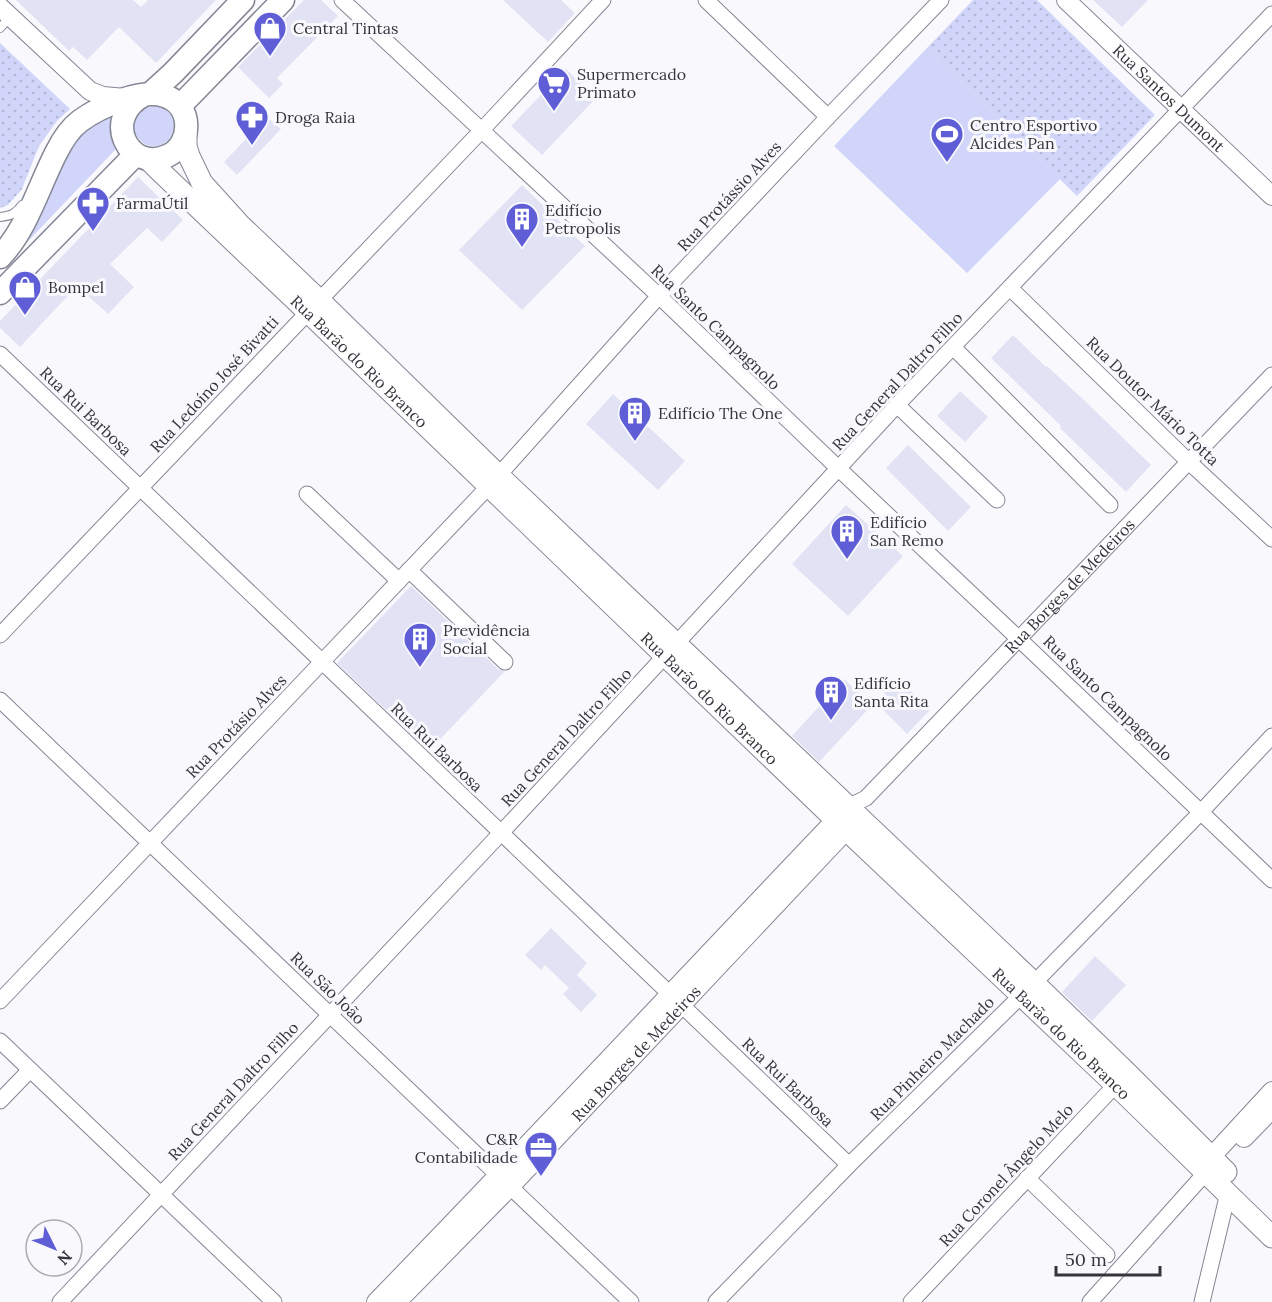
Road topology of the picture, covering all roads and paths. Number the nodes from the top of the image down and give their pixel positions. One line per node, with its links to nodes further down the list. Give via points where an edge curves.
1 (243, 0): 10 (main road, via 173,73)
2 (283, 0): 11 (main road)
3 (342, 0): 14 (street, Rua Santo Campagnolo)
4 (603, 0): 14 (street, Rua Ledoíno José Bivatti)
5 (706, 0): 13 (street)
6 (941, 0): 13 (street, Rua Protássio Alves)
7 (1066, 0): 12 (street, Rua Santos Dumont)
8 (1272, 14): 12 (street, Rua General Daltro Filho)
9 (3, 18): 10 (street, via 90,90 103,96)
10 (140, 96): 11 (main road, via 164,95); 16 (main road, via 98,110); 17 (main road, via 123,115 122,135 126,144)
11 (180, 106): 15 (main road)
12 (1182, 109): 18 (street, Rua Santos Dumont); 21 (street, Rua General Daltro Filho)
13 (828, 117): 23 (street, Rua Protássio Alves)
14 (481, 131): 23 (street, Rua Santo Campagnolo); 24 (street, Rua Ledoíno José Bivatti)
15 (186, 132): 17 (main road, via 168,156); 24 (main road, Rua Barão do Rio Branco, via 189,156 202,183)
16 (66, 135): 19 (lane, via 18,212); 20 (main road, via 24,222)
17 (142, 156): 22 (main road); 24 (main road, Rua Barão do Rio Branco)
18 (1272, 196)
19 (0, 217)
20 (0, 257)
21 (1010, 288): 25 (street, Rua General Daltro Filho); 29 (street, Rua Doutor Mário Totta)
22 (0, 294)
23 (659, 296): 30 (street, Rua Santo Campagnolo); 31 (street, Rua Protássio Alves)
24 (313, 306): 31 (main road, Rua Barão do Rio Branco); 32 (street, Rua Ledoíno José Bivatti)
25 (953, 347): 28 (street, Rua General Daltro Filho); 35 (street)
26 (0, 354): 32 (street, Rua Rui Barbosa)
27 (1272, 375): 29 (street, Rua Borges de Medeiros)
28 (897, 405): 30 (street, Rua General Daltro Filho); 34 (street)
29 (1189, 462): 36 (street, Rua Doutor Mário Totta); 39 (street, Rua Borges de Medeiros)
30 (839, 470): 39 (street, Rua Santo Campagnolo); 40 (street, Rua General Daltro Filho)
31 (494, 480): 37 (street, Rua Protásio Alves); 40 (main road, Rua Barão do Rio Branco)
32 (140, 488): 38 (street, Rua Ledoíno José Bivatti); 41 (street, Rua Rui Barbosa)
33 (307, 494): 37 (street)
34 (997, 500)
35 (1110, 505)
36 (1272, 539)
37 (404, 575): 41 (street, Rua Protásio Alves); 42 (street)
38 (0, 635)
39 (1019, 639): 45 (street, Rua Santo Campagnolo); 46 (street, Rua Borges de Medeiros)
40 (670, 650): 46 (main road, Rua Barão do Rio Branco); 47 (street, Rua General Daltro Filho)
41 (322, 662): 47 (street, Rua Rui Barbosa); 48 (street, Rua Protásio Alves)
42 (505, 662)
43 (0, 700): 48 (street, Rua São João)
44 (1272, 736): 45 (street, Rua Pinheiro Machado)
45 (1200, 812): 49 (street, Rua Santo Campagnolo); 50 (street, Rua Pinheiro Machado)
46 (851, 814): 50 (main road, Rua Barão do Rio Branco); 51 (street, Rua Borges de Medeiros)
47 (501, 833): 51 (street, Rua Rui Barbosa); 53 (street, Rua General Daltro Filho)
48 (150, 843): 52 (street, Rua Protásio Alves); 53 (street, Rua São João)
49 (1272, 880)
50 (1028, 990): 56 (main road, Rua Barão do Rio Branco); 60 (street, Rua Pinheiro Machado)
51 (676, 1000): 60 (street, Rua Rui Barbosa); 63 (street, Rua Borges de Medeiros)
52 (0, 1001)
53 (330, 1015): 63 (street, Rua São João); 65 (street, Rua General Daltro Filho)
54 (0, 1041): 55 (street)
55 (30, 1070): 58 (street); 65 (street)
56 (1121, 1079): 61 (main road, Rua Barão do Rio Branco); 62 (street, Rua Coronel Ângelo Melo)
57 (1272, 1091): 61 (street)
58 (0, 1101)
59 (1272, 1109): 61 (street)
60 (849, 1165): 73 (street, Rua Pinheiro Machado)
61 (1208, 1169): 64 (main road, Rua Barão do Rio Branco); 66 (main road, Rua Barão do Rio Branco); 75 (street)
62 (1027, 1178): 67 (street); 74 (street, Rua Coronel Ângelo Melo)
63 (504, 1181): 70 (street); 71 (street, Rua Borges de Medeiros); 72 (street, Rua São João)
64 (1228, 1193): 66 (main road, Rua Barão do Rio Branco); 76 (street)
65 (161, 1194): 68 (street, Rua General Daltro Filho); 69 (street)
66 (1272, 1230)
67 (1107, 1255)
68 (60, 1302)
69 (274, 1302)
70 (376, 1302)
71 (398, 1302)
72 (631, 1302)
73 (716, 1302)
74 (911, 1302)
75 (1090, 1302)
76 (1202, 1302)

